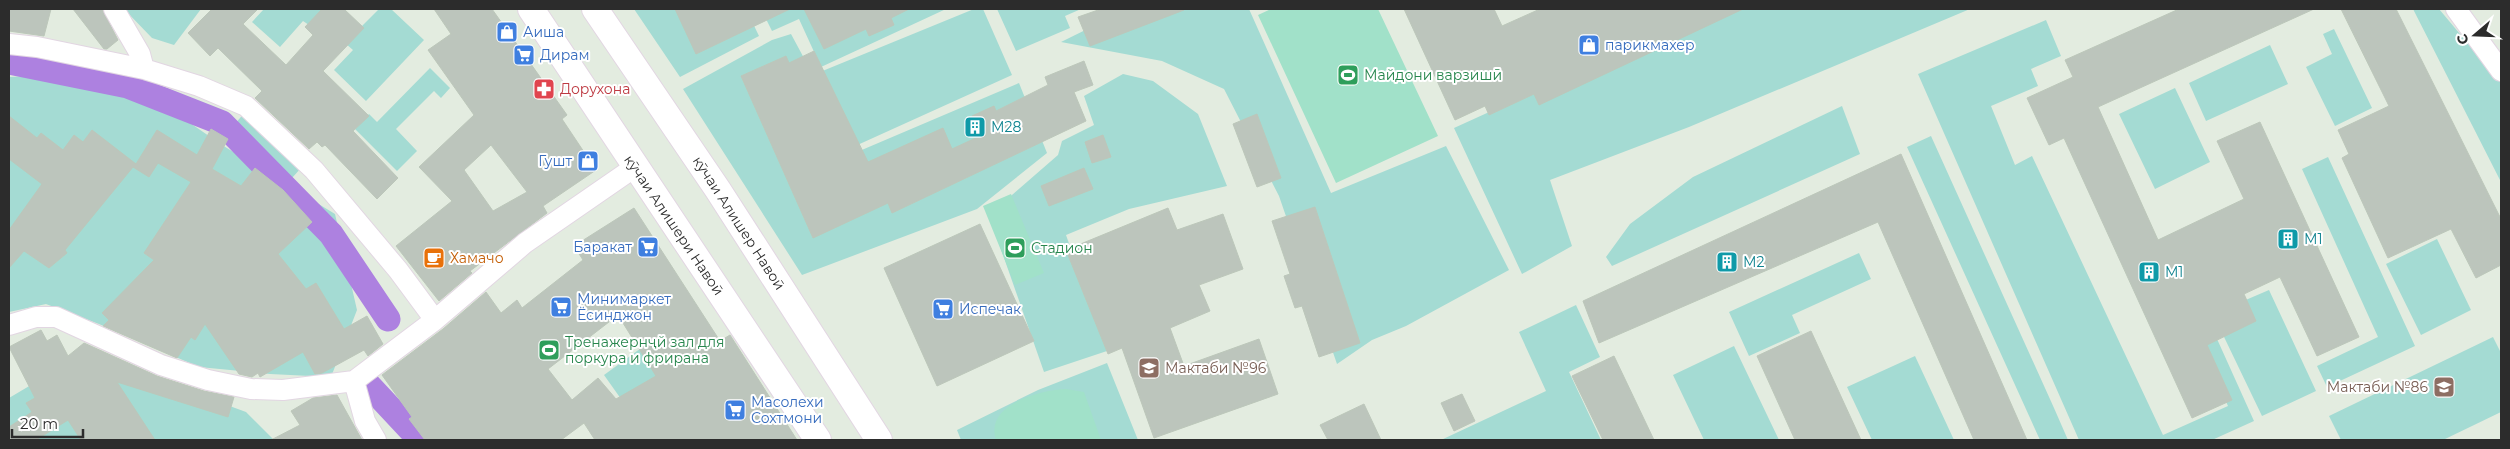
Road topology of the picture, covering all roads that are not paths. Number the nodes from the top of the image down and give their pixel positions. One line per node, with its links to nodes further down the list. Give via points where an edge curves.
1 (114, 9): 6 (street, via 140,54)
2 (531, 9): 8 (street, кӯчаи Алишери Навоӣ)
3 (595, 9): 14 (street, кӯчаи Алишер Навоӣ, via 718,190)
4 (2456, 9): 7 (street)
5 (9, 44): 6 (street)
6 (144, 69): 9 (street, via 246,106 314,170 398,270)
7 (2501, 71)
8 (635, 167): 9 (street, via 526,243); 13 (street, кӯчаи Алишери Навоӣ)
9 (435, 320): 11 (street)
10 (9, 324): 11 (street, via 36,317 56,317 161,365 251,389 283,390)
11 (354, 381): 12 (street, via 365,421)
12 (376, 440)
13 (818, 440)
14 (879, 440)

